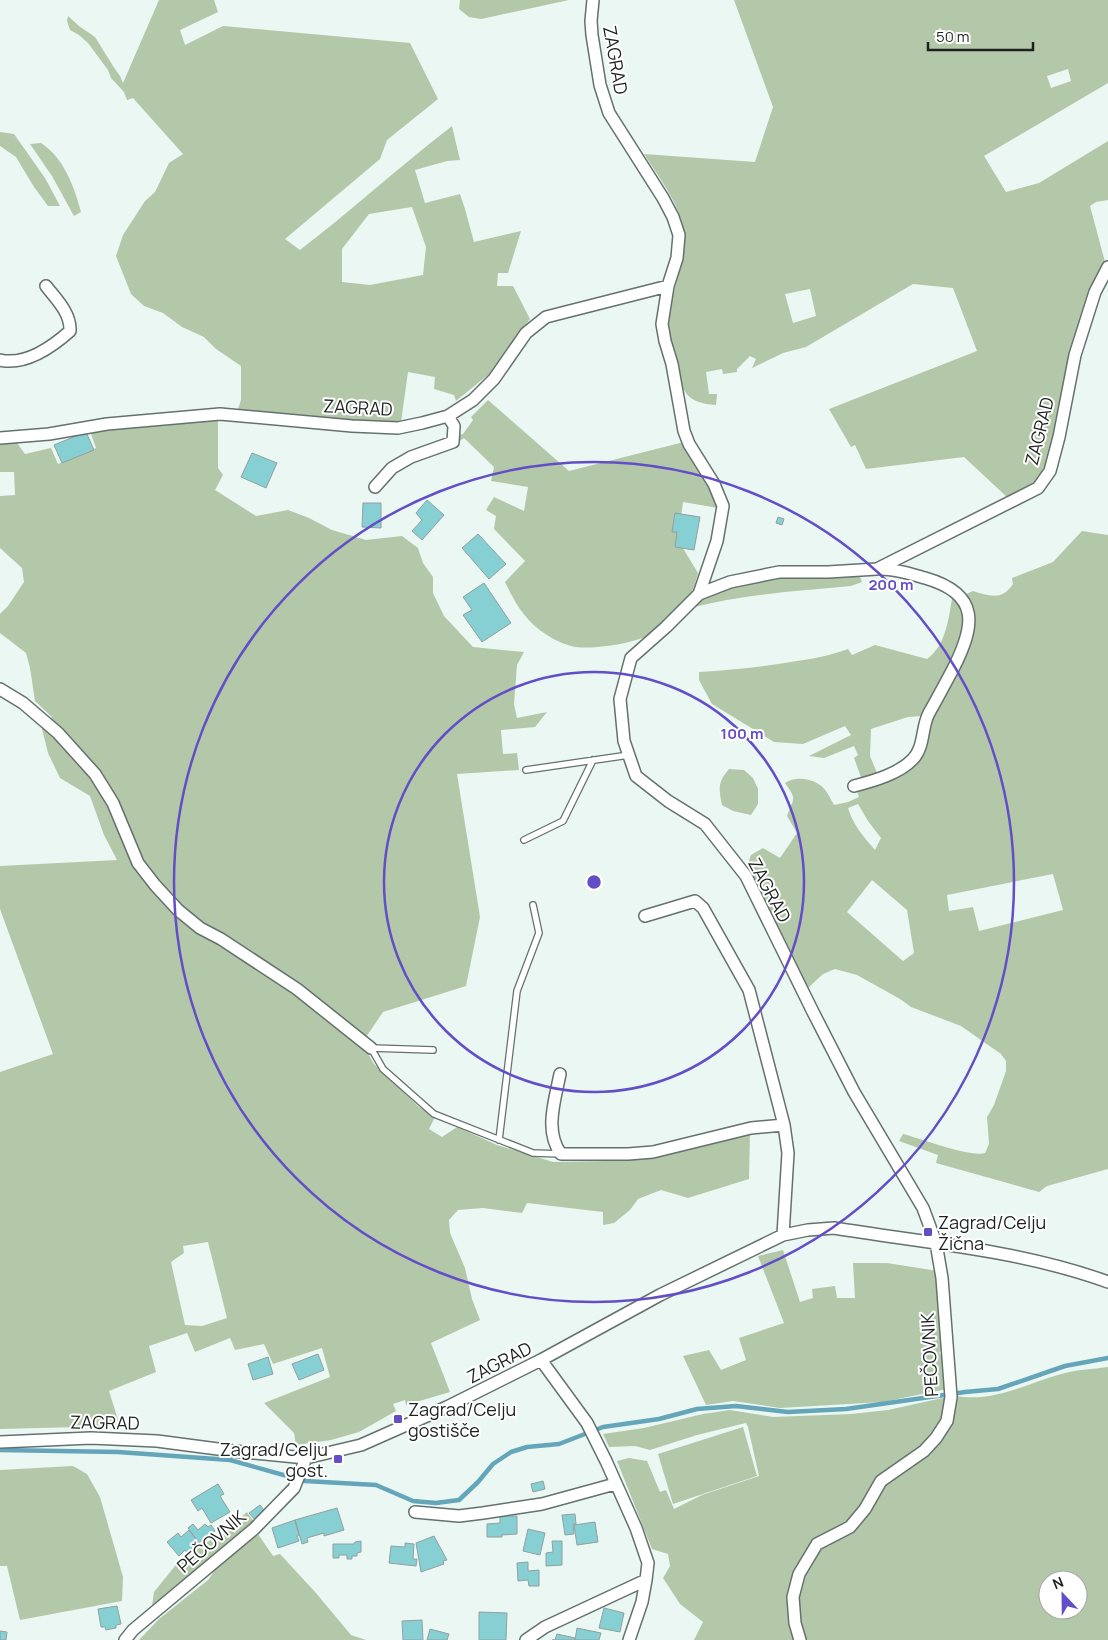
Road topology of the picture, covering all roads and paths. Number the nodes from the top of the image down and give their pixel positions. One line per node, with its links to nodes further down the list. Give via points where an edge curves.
1 (594, 0): 4 (street, ZAGRAD, via 592,35 600,85 609,114 663,198 679,235 678,258)
2 (1108, 266): 9 (street, ZAGRAD, via 1076,355 1050,471 1038,488)
3 (46, 286): 5 (street, via 62,307 70,323 70,331 50,348 31,356)
4 (668, 286): 6 (street, ZAGRAD, via 546,316 526,333 494,379 473,400); 10 (street, ZAGRAD, via 662,324 684,431 723,506 717,541)
5 (0, 360)
6 (448, 416): 7 (street, ZAGRAD, via 398,428 220,414); 8 (street, via 454,426 453,442 411,457 392,468)
7 (0, 438)
8 (375, 487)
9 (877, 569): 10 (street, ZAGRAD, via 779,572 730,582); 15 (street, ZAGRAD, via 893,569 952,589 967,606 968,631 965,646 927,718 921,747 912,760 870,782)
10 (698, 594): 12 (street, ZAGRAD, via 631,658 620,699 624,741)
11 (0, 689): 19 (street, via 23,703 58,733 95,774 113,803 138,863 178,910 200,928 297,990)
12 (629, 755): 13 (lane); 26 (street, ZAGRAD, via 636,776 705,824 746,876 854,1092 923,1208)
13 (593, 760): 14 (lane); 16 (lane, via 563,820)
14 (526, 770)
15 (854, 786)
16 (524, 840)
17 (533, 905): 23 (lane, via 539,933 517,991)
18 (644, 916): 22 (street, via 695,901 703,908 749,990)
19 (371, 1048): 20 (lane); 23 (lane, via 383,1069 434,1114)
20 (433, 1050)
21 (560, 1074): 24 (street, via 550,1124)
22 (784, 1125): 24 (street, via 751,1128 653,1152); 25 (street, via 788,1153)
23 (499, 1140): 24 (lane, via 532,1153)
24 (561, 1154)
25 (783, 1235): 26 (street, ZAGRAD, via 834,1228); 28 (street, ZAGRAD, via 660,1295)
26 (936, 1243): 27 (street, ZAGRAD, via 1021,1257); 37 (street, PEČOVNIK, via 942,1278 951,1397 947,1421 924,1451 881,1481 850,1527 817,1544 799,1574 793,1597)
27 (1108, 1282)
28 (541, 1360): 30 (street, ZAGRAD, via 448,1407 361,1445); 31 (street, via 587,1423)
29 (0, 1442): 30 (street, ZAGRAD, via 91,1438 156,1441)
30 (306, 1458): 34 (street, PEČOVNIK, via 294,1488 254,1529)
31 (615, 1484): 32 (street, via 542,1504 483,1513 460,1516); 33 (street, via 648,1563)
32 (416, 1512)
33 (646, 1580): 35 (street, via 545,1627); 36 (street)
34 (125, 1640)
35 (526, 1640)
36 (629, 1640)
37 (800, 1640)

